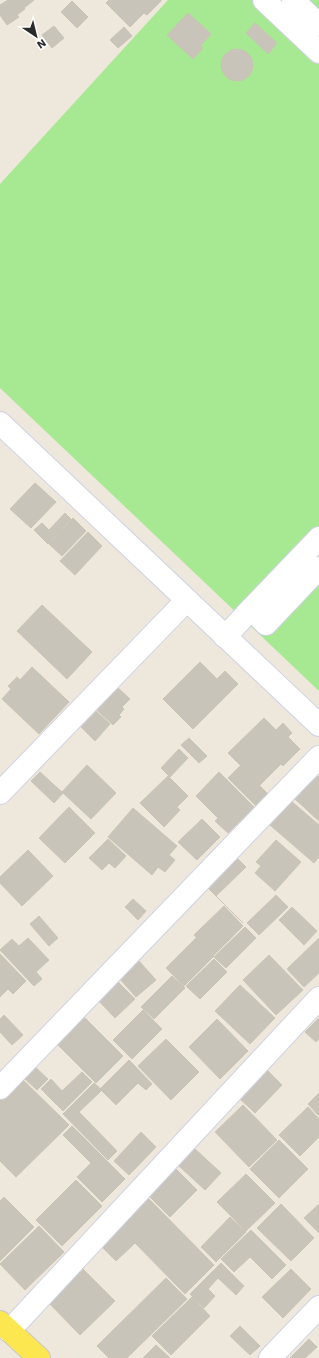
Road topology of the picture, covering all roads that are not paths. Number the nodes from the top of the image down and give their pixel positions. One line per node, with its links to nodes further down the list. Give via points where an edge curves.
1 (264, 0): 4 (street)
2 (293, 0): 3 (street)
3 (319, 25)
4 (319, 52)
5 (0, 422): 8 (street)
6 (319, 538): 9 (street)
7 (319, 568): 9 (street, via 266,624)
8 (187, 600): 10 (street); 13 (street)
9 (251, 609): 10 (street)
10 (225, 637): 11 (street)
11 (319, 725)
12 (319, 757): 15 (street)
13 (0, 793)
14 (319, 998): 17 (street)
15 (0, 1088)
16 (319, 1307): 19 (street)
17 (5, 1326): 18 (main road)
18 (39, 1358)
19 (270, 1358)

